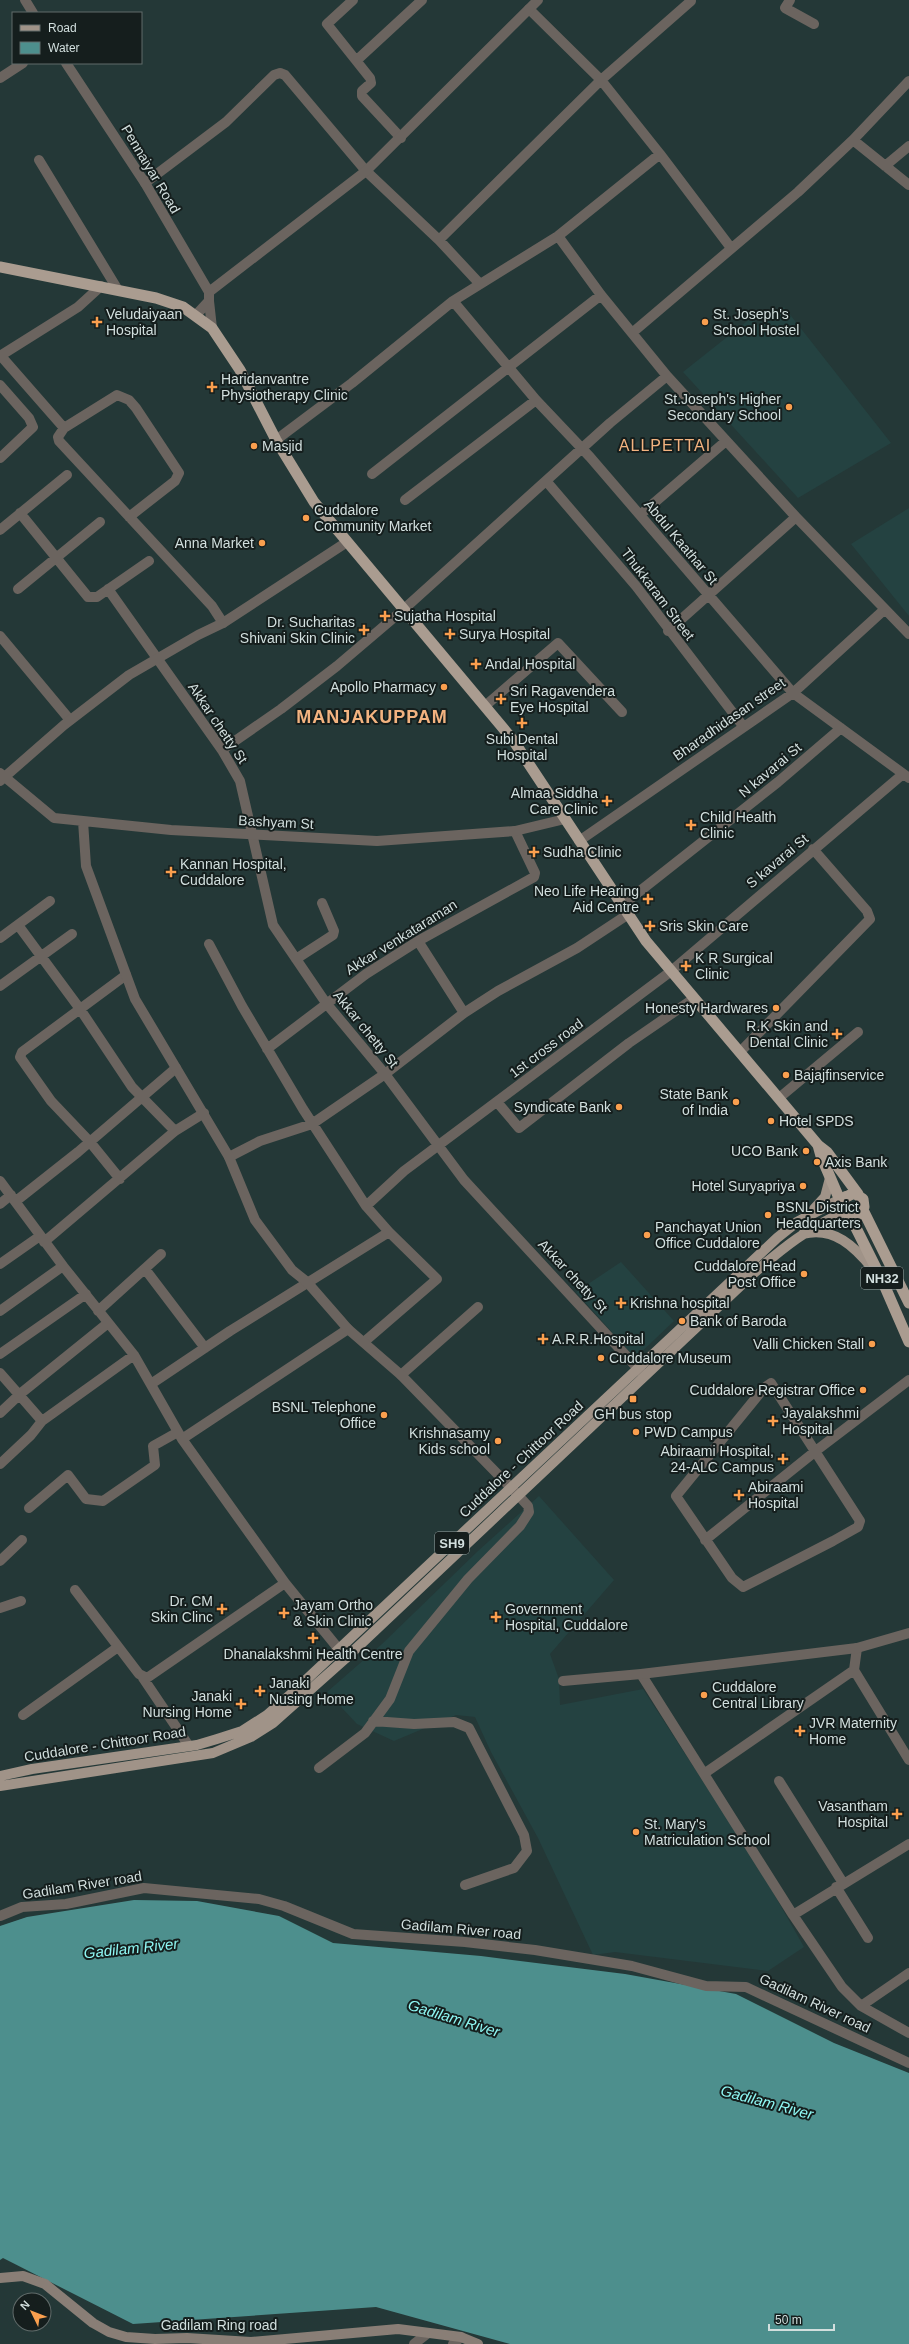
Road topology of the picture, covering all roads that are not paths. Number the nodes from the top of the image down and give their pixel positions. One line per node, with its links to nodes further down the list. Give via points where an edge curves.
1 (25, 0): 8 (street)
2 (353, 0): 10 (street, via 327,24)
3 (422, 0): 10 (street)
4 (538, 0): 7 (street)
5 (790, 0): 9 (street, via 785,8)
6 (691, 1): 14 (street)
7 (529, 9): 14 (street); 16 (street)
8 (32, 12)
9 (814, 24)
10 (357, 60): 16 (street, via 371,83 362,91 362,96)
11 (21, 64): 13 (street)
12 (67, 64): 23 (street, Pennaiyar Road)
13 (0, 78)
14 (601, 80): 19 (street); 26 (street)
15 (909, 81): 17 (street)
16 (401, 138): 22 (street)
17 (853, 140): 21 (street); 27 (street, via 798,192)
18 (909, 146): 21 (street)
19 (660, 154): 25 (street); 27 (street)
20 (39, 160): 31 (street)
21 (884, 166): 24 (street)
22 (366, 171): 23 (street, via 285,75 280,73 274,75 226,122 199,144); 26 (street); 33 (street)
23 (145, 183): 33 (street, Pennaiyar Road)
24 (909, 185)
25 (558, 236): 29 (street); 32 (street)
26 (439, 240): 29 (street)
27 (730, 248): 37 (street)
28 (0, 267): 30 (highway, NH32)
29 (480, 283): 34 (street)
30 (101, 286): 31 (highway, NH32); 38 (street, via 78,307)
31 (118, 290): 35 (highway, NH32, via 156,298 183,307)
32 (601, 295): 37 (street); 39 (street)
33 (209, 296): 35 (street); 36 (street)
34 (453, 301): 39 (street, Abdul Kaathar St); 44 (street, via 352,383)
35 (196, 315): 36 (highway, NH32)
36 (212, 328): 44 (highway, NH32, via 240,370)
37 (632, 333): 40 (street)
38 (0, 356): 43 (street)
39 (510, 368): 42 (street, Abdul Kaathar St); 48 (street)
40 (667, 376): 45 (street); 46 (street)
41 (1, 388): 47 (street, via 29,418 33,427)
42 (536, 400): 46 (street, Abdul Kaathar St); 51 (street)
43 (64, 428): 54 (street, via 58,436 59,441); 54 (street, via 117,395 129,400 136,408 179,474 175,481)
44 (276, 440): 58 (highway, NH32, via 314,502)
45 (726, 441): 53 (street); 55 (street)
46 (582, 448): 50 (street); 53 (street, Abdul Kaathar St)
47 (0, 458)
48 (372, 474)
49 (67, 475): 52 (street)
50 (547, 482): 64 (street); 67 (street, Thukkaram Street, via 593,534)
51 (405, 500)
52 (20, 513): 57 (street); 59 (street)
53 (640, 515): 63 (street, Abdul Kaathar St)
54 (128, 517): 66 (street, via 212,606)
55 (796, 517): 63 (street); 65 (street)
56 (100, 522): 59 (street)
57 (0, 530)
58 (347, 542): 64 (highway, NH32); 66 (street)
59 (56, 558): 61 (street); 62 (street, via 88,597 97,597)
60 (148, 561): 62 (street)
61 (18, 589)
62 (108, 589): 70 (street, Akkar chetty St)
63 (708, 595): 67 (street); 71 (street, Abdul Kaathar St)
64 (404, 609): 72 (highway, NH32); 77 (street, via 311,687)
65 (885, 609): 68 (street); 71 (street, Bharadhidasan street)
66 (223, 624): 70 (street)
67 (668, 631): 75 (street, Thukkaram Street)
68 (909, 634)
69 (0, 636): 74 (street)
70 (156, 658): 74 (street); 77 (street, Akkar chetty St)
71 (792, 693): 75 (street, Bharadhidasan street); 76 (street, Abdul Kaathar St)
72 (485, 706): 73 (street, via 558,642); 80 (highway, NH32, via 513,740)
73 (622, 712)
74 (70, 720): 79 (street)
75 (743, 726): 84 (street, Bharadhidasan street)
76 (841, 728): 78 (street, Abdul Kaathar St); 88 (street, N kavarai St)
77 (222, 750): 83 (street, Akkar chetty St, via 241,786)
78 (906, 776): 85 (street, S kavarai St)
79 (2, 777): 81 (street, Bashyam St, via 54,818)
80 (565, 819): 82 (street, Bashyam St); 84 (highway, NH32)
81 (83, 821): 83 (street, Bashyam St, via 171,830); 97 (street, via 86,866)
82 (515, 831): 83 (street, Bashyam St, via 377,841); 92 (street, Akkar venkataraman, via 535,873 534,877)
83 (254, 834): 95 (street, Akkar chetty St, via 273,925)
84 (579, 841): 88 (highway, NH32)
85 (813, 849): 96 (street, S kavarai St); 105 (street, via 867,911 870,919)
86 (50, 901): 89 (street)
87 (322, 903): 95 (street, via 334,931 333,935)
88 (624, 911): 96 (highway, NH32); 102 (street, N kavarai St, via 577,948 498,991)
89 (18, 925): 91 (street); 94 (street)
90 (72, 934): 94 (street)
91 (0, 938)
92 (418, 941): 100 (street, Akkar venkataraman); 102 (street)
93 (210, 944): 104 (street, via 230,986)
94 (41, 956): 98 (street); 101 (street)
95 (296, 959): 100 (street, Akkar chetty St)
96 (670, 972): 99 (highway, NH32); 110 (street, 1st cross road)
97 (126, 975): 101 (street); 106 (street, via 134,999)
98 (0, 986)
99 (693, 999): 105 (highway, NH32); 110 (street, via 629,1043 519,1128)
100 (326, 1003): 104 (street, Akkar venkataraman); 107 (street, Akkar chetty St)
101 (80, 1009): 108 (street, via 132,1087); 114 (street, via 22,1052 20,1057 51,1101)
102 (464, 1013): 107 (street, N kavarai St)
103 (858, 1032): 109 (street)
104 (267, 1048): 112 (street)
105 (740, 1052): 109 (highway, NH32)
106 (176, 1068): 108 (street); 111 (street)
107 (385, 1074): 112 (street, N kavarai St); 116 (street, Akkar chetty St)
108 (142, 1096): 113 (street); 114 (street)
109 (779, 1098): 115 (highway, NH32)
110 (497, 1102): 116 (street, 1st cross road)
111 (204, 1113): 113 (street); 117 (street)
112 (312, 1124): 117 (street, N kavarai St, via 260,1141); 124 (street)
113 (175, 1131): 119 (street)
114 (90, 1142): 119 (street); 121 (street)
115 (818, 1145): 118 (highway, NH32); 123 (highway, NH32, via 827,1152)
116 (438, 1147): 124 (street, 1st cross road, via 404,1171); 148 (street, Akkar chetty St, via 464,1180)
117 (229, 1157): 135 (street, via 255,1220 292,1270)
118 (830, 1178): 123 (highway, NH32); 126 (main road, via 825,1197 820,1204)
119 (120, 1179): 129 (street)
120 (0, 1181): 121 (street)
121 (13, 1198): 122 (street); 129 (street)
122 (0, 1204)
123 (847, 1204): 125 (highway, via 858,1215); 125 (highway, NH32, via 863,1200); 126 (main road, Cuddalore - Chittoor Road / SH9); 128 (main road, Cuddalore - Chittoor Road / SH9); 134 (highway, NH32)
124 (366, 1206): 127 (street)
125 (863, 1210): 137 (highway, NH32)
126 (797, 1222): 148 (main road, Cuddalore - Chittoor Road / SH9)
127 (389, 1232): 135 (street); 143 (street, via 437,1279)
128 (800, 1235): 134 (main road, via 811,1232 825,1233 841,1238 856,1248); 151 (main road, Cuddalore - Chittoor Road / SH9, via 754,1273)
129 (42, 1239): 131 (street); 132 (street)
130 (161, 1254): 133 (street)
131 (0, 1264)
132 (63, 1266): 136 (street); 139 (street)
133 (145, 1269): 140 (street); 145 (street)
134 (882, 1280): 144 (highway, NH32)
135 (308, 1282): 142 (street); 145 (street)
136 (86, 1294): 140 (street); 146 (street)
137 (909, 1303)
138 (478, 1307): 150 (street)
139 (0, 1311)
140 (98, 1311): 141 (street)
141 (108, 1323): 147 (street); 154 (street)
142 (348, 1329): 143 (street); 157 (street)
143 (364, 1342): 150 (street)
144 (909, 1342)
145 (206, 1348): 153 (street)
146 (0, 1354)
147 (134, 1355): 153 (street); 156 (street)
148 (638, 1369): 151 (street, Akkar chetty St); 160 (main road, Cuddalore - Chittoor Road / SH9)
149 (0, 1373): 154 (street)
150 (401, 1375): 160 (street)
151 (645, 1377): 160 (main road, Cuddalore - Chittoor Road / SH9)
152 (909, 1380): 158 (street)
153 (151, 1384): 157 (street)
154 (20, 1394): 155 (street); 156 (street)
155 (0, 1413)
156 (42, 1421): 159 (street)
157 (180, 1435): 161 (street, via 153,1446 155,1464 103,1500 86,1499 68,1475); 165 (street)
158 (817, 1450): 163 (street); 163 (street, via 860,1521 858,1527 743,1587 732,1578); 163 (street, via 775,1386 771,1383 764,1388 676,1496)
159 (0, 1464)
160 (514, 1492): 172 (main road, Cuddalore - Chittoor Road / SH9); 173 (main road, Cuddalore - Chittoor Road / SH9); 179 (street, via 528,1506 529,1512 520,1526 468,1578 408,1652 390,1699)
161 (29, 1508)
162 (22, 1540): 164 (street)
163 (705, 1540)
164 (0, 1561)
165 (285, 1583): 172 (street); 176 (street, via 153,1675)
166 (75, 1590): 170 (street)
167 (21, 1601): 168 (street)
168 (0, 1608)
169 (909, 1633): 171 (street)
170 (118, 1646): 176 (street); 178 (street)
171 (857, 1648): 174 (street); 175 (street)
172 (338, 1649): 173 (street); 180 (main road, Cuddalore - Chittoor Road / SH9, via 291,1694 248,1727 217,1740)
173 (346, 1658): 186 (main road, Cuddalore - Chittoor Road / SH9, via 296,1704 251,1737 231,1747 193,1756)
174 (854, 1670): 181 (street); 183 (street)
175 (641, 1674): 177 (street); 183 (street)
176 (143, 1678): 180 (street)
177 (563, 1680)
178 (23, 1715)
179 (373, 1722): 182 (street, via 366,1733); 188 (street, via 454,1722 469,1728 524,1835 527,1851 514,1868)
180 (189, 1746): 184 (main road, Cuddalore - Chittoor Road / SH9)
181 (909, 1760)
182 (319, 1768)
183 (704, 1773): 190 (street)
184 (0, 1776)
185 (779, 1781): 189 (street)
186 (0, 1786)
187 (909, 1844): 189 (street)
188 (465, 1885)
189 (840, 1885): 190 (street); 192 (street)
190 (793, 1915): 194 (street, via 842,1987)
191 (0, 1916): 196 (street, Gadilam River road, via 22,1907 66,1904 144,1888 259,1899 284,1906 353,1934 535,1950 632,1966 706,1986 746,1987)
192 (868, 1938)
193 (909, 1973): 194 (street)
194 (861, 2006): 195 (street)
195 (908, 2032)
196 (909, 2063)
197 (0, 2278): 200 (main road, Gadilam Ring road, via 23,2276 44,2284 93,2323)
198 (428, 2333): 199 (main road, Gadilam Ring road); 202 (main road, Gadilam Ring road, via 398,2329); 203 (street)
199 (461, 2337): 204 (street); 205 (main road, Gadilam Ring road)
200 (129, 2341): 201 (main road, Gadilam Ring road)
201 (189, 2341): 202 (main road, Gadilam Ring road)
202 (252, 2343)
203 (414, 2344)
204 (453, 2344)
205 (478, 2344)

